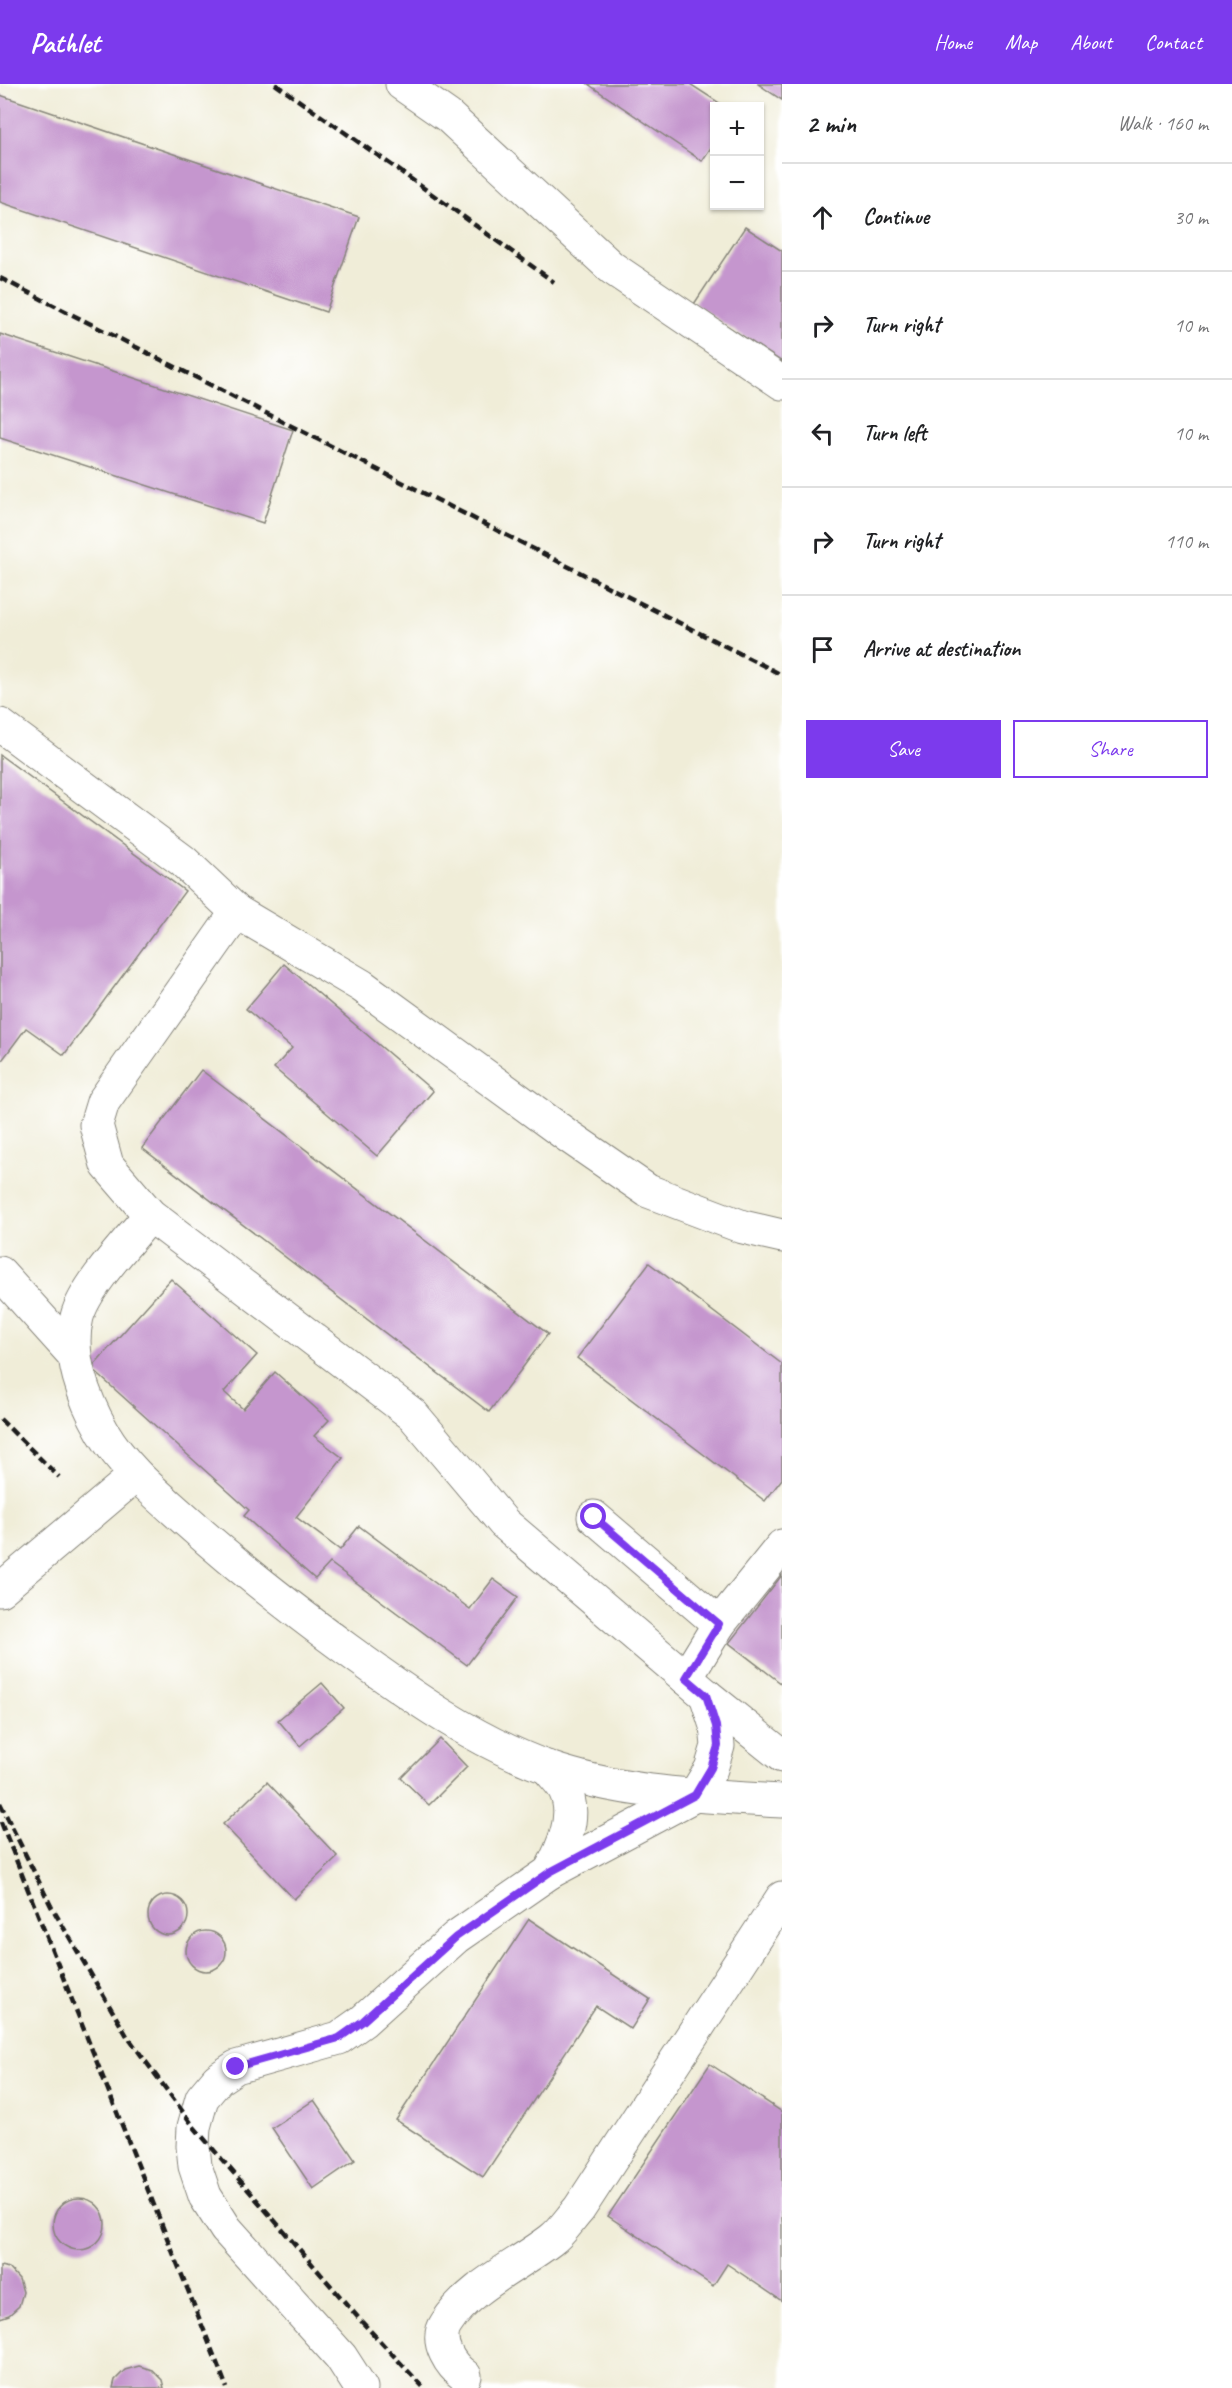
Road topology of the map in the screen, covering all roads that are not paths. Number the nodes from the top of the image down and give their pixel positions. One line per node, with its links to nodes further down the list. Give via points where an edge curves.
1 (402, 84): 2 (lane, via 448,116 612,268)
2 (782, 383)
3 (0, 725): 4 (lane, via 183,861)
4 (237, 912): 5 (lane, via 103,1102 96,1125 107,1165); 6 (lane, via 362,986 648,1191 743,1227)
5 (150, 1215): 8 (lane, via 90,1290 77,1317); 14 (lane, via 413,1415 504,1523)
6 (782, 1236)
7 (0, 1273): 8 (lane)
8 (74, 1355): 9 (lane, via 85,1392 104,1433)
9 (136, 1475): 12 (lane); 16 (lane, via 279,1599 381,1675 452,1721)
10 (594, 1517): 13 (lane)
11 (782, 1546): 13 (lane)
12 (0, 1590)
13 (719, 1624): 14 (lane)
14 (696, 1687): 15 (lane); 17 (lane, via 716,1726 718,1746 711,1768)
15 (782, 1756)
16 (547, 1767): 17 (lane, via 625,1787); 19 (lane, via 565,1790 569,1808 562,1848)
17 (695, 1795): 18 (lane); 19 (lane)
18 (782, 1801)
19 (550, 1872): 22 (lane, via 456,1937 339,2038 236,2067 218,2079 202,2098 193,2146 195,2166 206,2196 226,2229 341,2357)
20 (782, 1898): 21 (lane, via 579,2209 554,2238 495,2277 445,2325 445,2351 455,2369)
21 (465, 2376)
22 (361, 2388)

